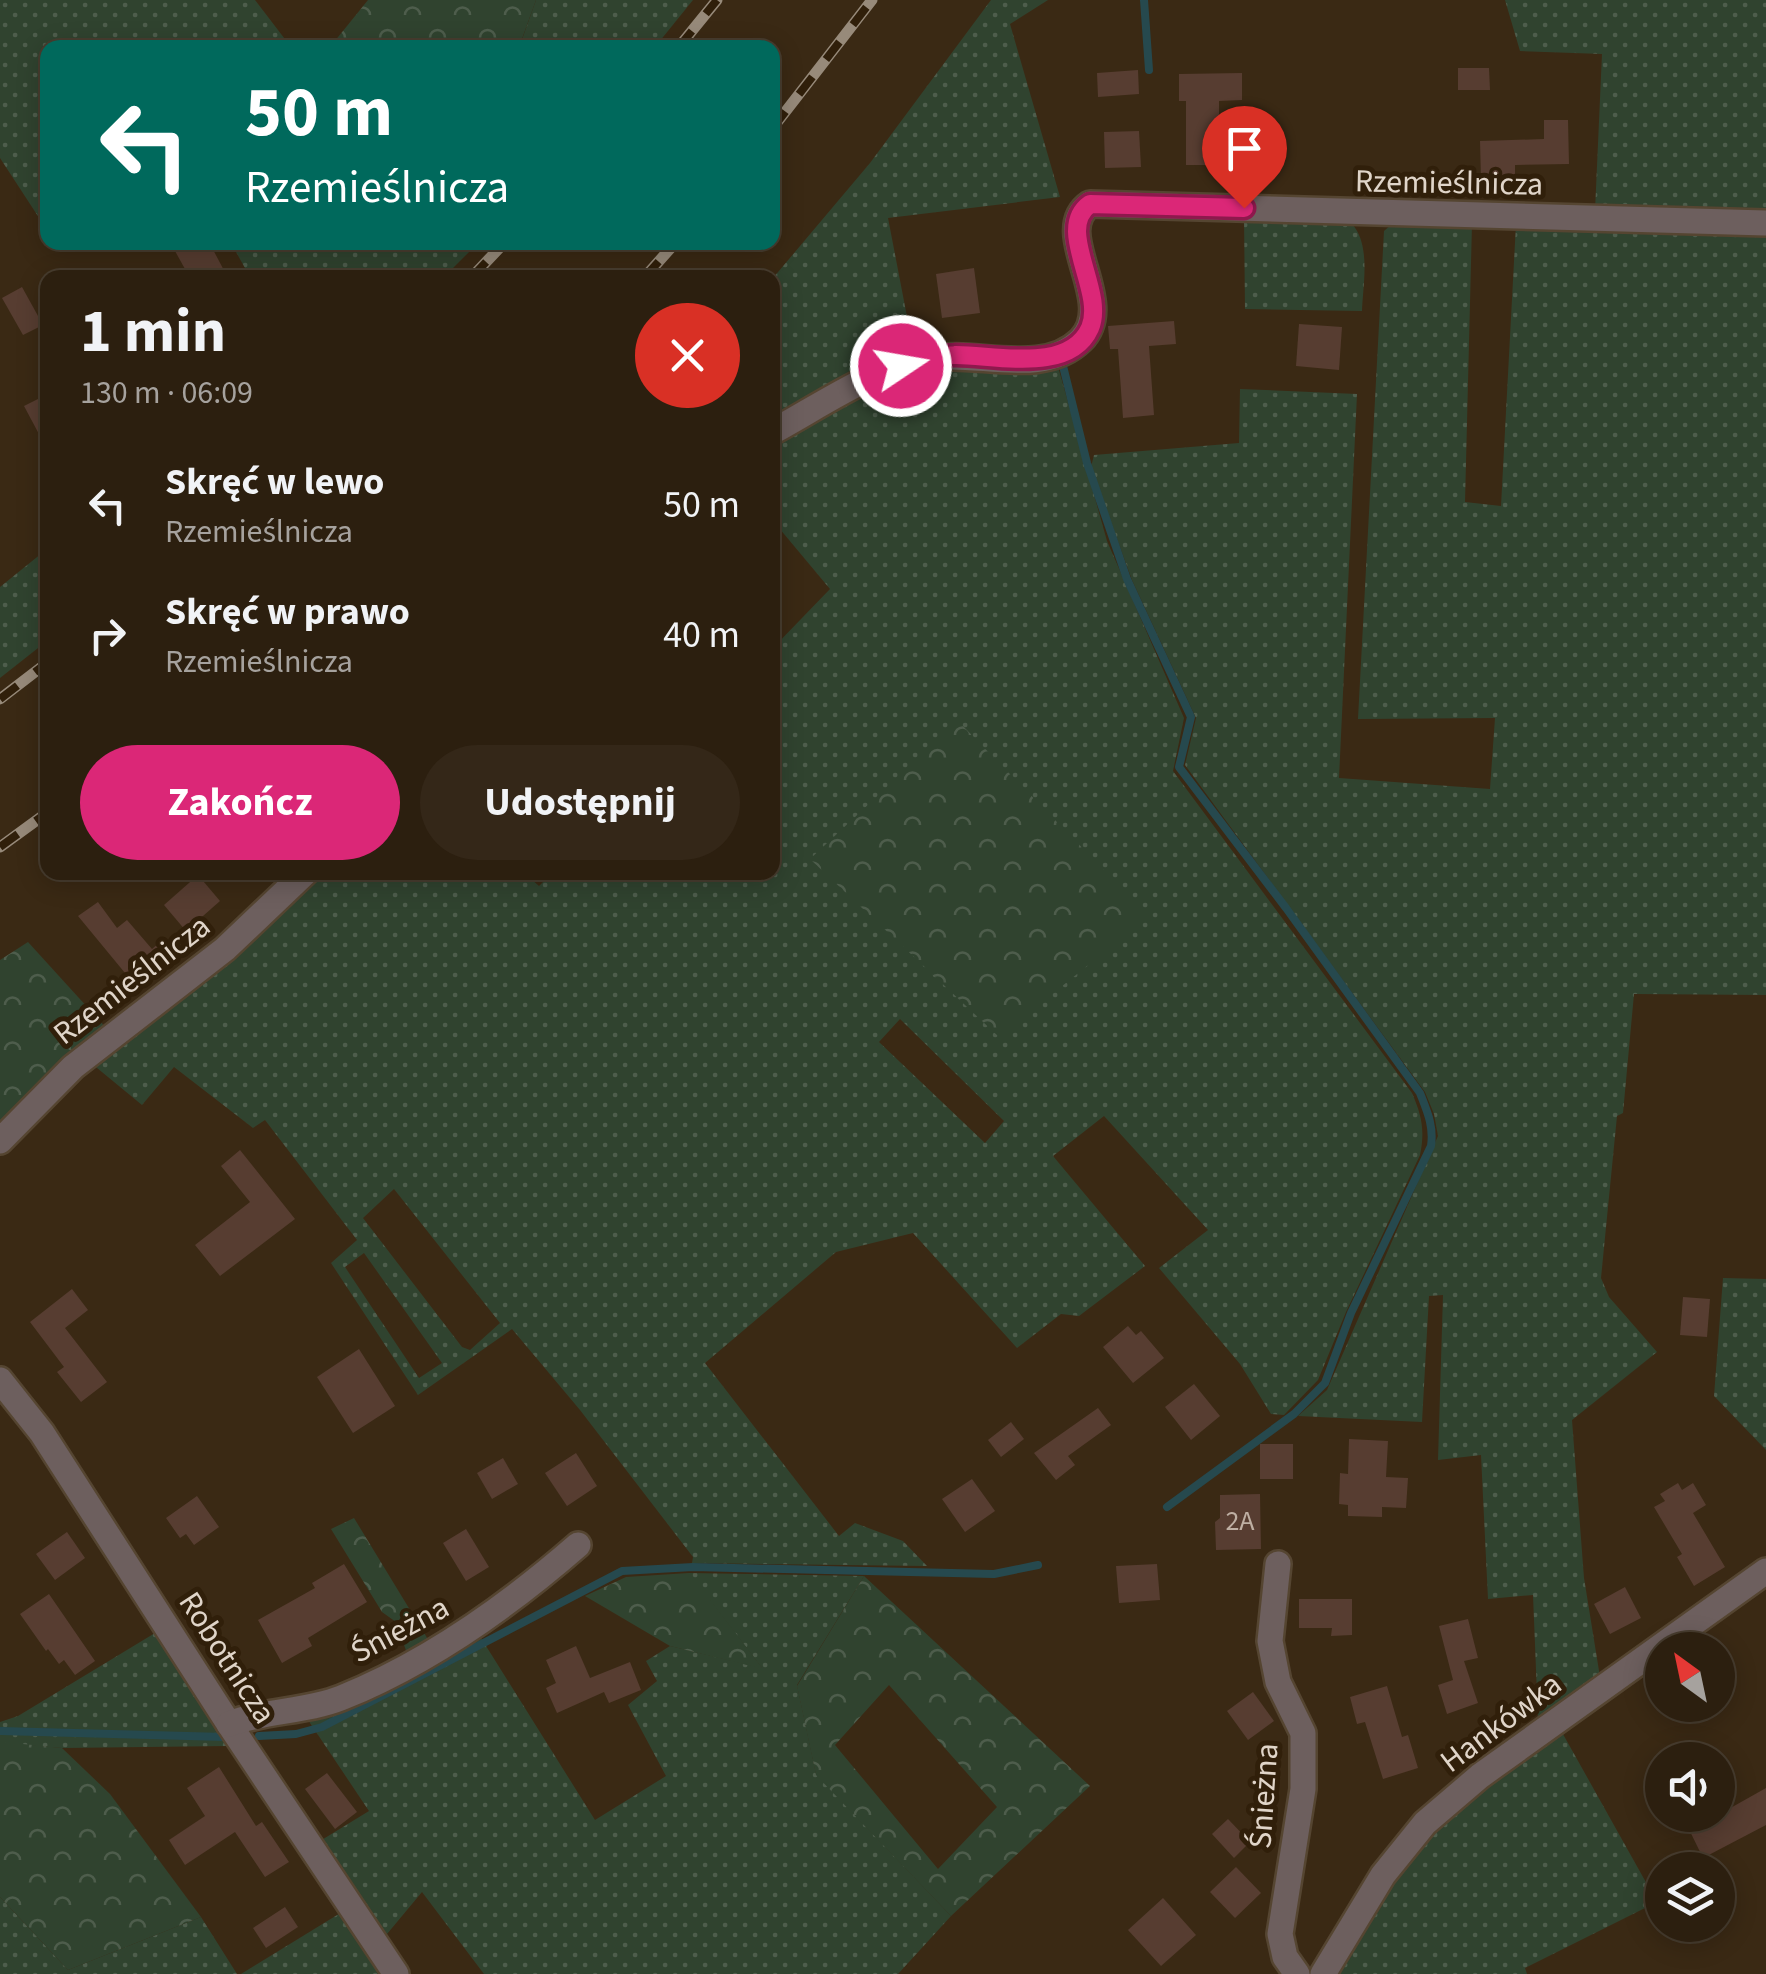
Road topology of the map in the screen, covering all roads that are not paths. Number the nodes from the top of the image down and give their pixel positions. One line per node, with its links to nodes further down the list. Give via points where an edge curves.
1 (1766, 223): 2 (street, Rzemieślnicza, via 1090,204 1077,218 1076,232 1093,315 1090,328 1069,349 1040,358 915,360)
2 (780, 428)
3 (298, 880): 4 (street, Rzemieślnicza, via 224,950 73,1067)
4 (0, 1142)
5 (0, 1380): 9 (street, Robotnicza, via 42,1432)
6 (578, 1545): 9 (street, Śnieżna, via 474,1627 402,1668 338,1699)
7 (1278, 1564): 11 (street, Śnieżna, via 1270,1641 1278,1682 1302,1733 1303,1789 1280,1934)
8 (1766, 1571): 12 (street, Hankówka, via 1480,1776 1425,1823 1382,1876)
9 (229, 1724): 10 (street, Robotnicza)
10 (396, 1974)
11 (1297, 1974)
12 (1323, 1974)

